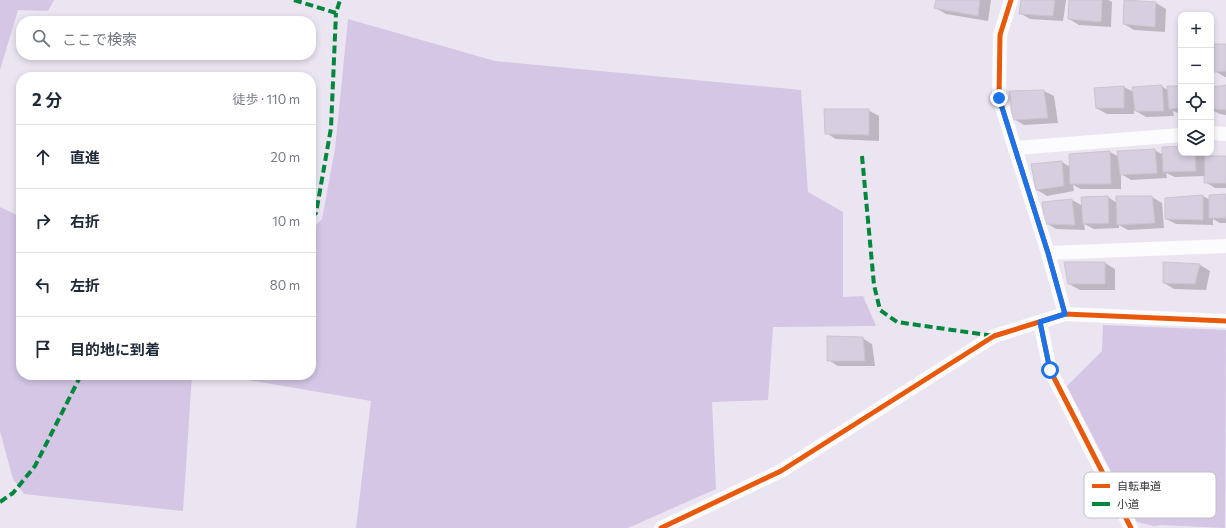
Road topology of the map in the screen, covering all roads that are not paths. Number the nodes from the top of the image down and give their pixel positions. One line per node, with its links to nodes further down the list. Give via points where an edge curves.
1 (1011, 0): 5 (street, via 1000,35 999,98)
2 (1214, 133): 3 (street)
3 (1226, 134)
4 (1178, 136): 5 (street)
5 (1015, 148): 7 (street)
6 (1226, 246): 7 (street)
7 (1048, 253): 8 (street)
8 (1065, 314): 9 (street); 10 (street)
9 (1226, 321)
10 (1040, 322): 11 (street, via 1050,370); 13 (street, via 994,336 781,471)
11 (1102, 472)
12 (1126, 518): 14 (street)
13 (661, 528)
14 (1131, 528)

